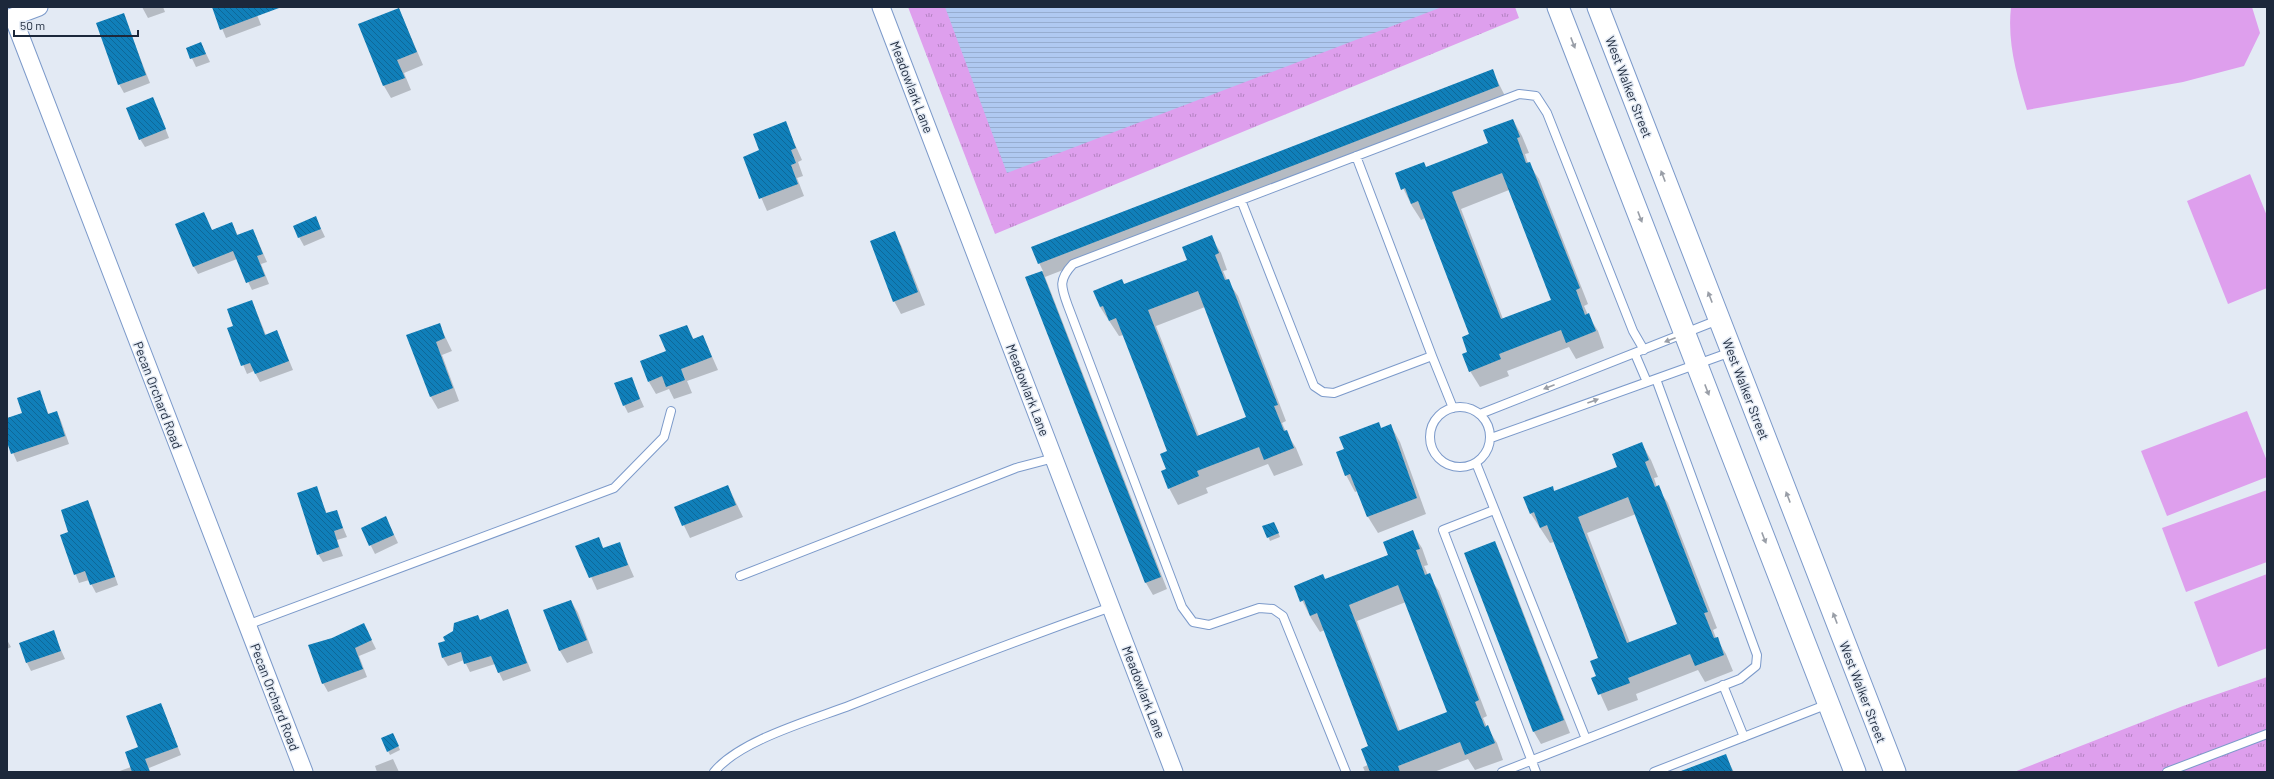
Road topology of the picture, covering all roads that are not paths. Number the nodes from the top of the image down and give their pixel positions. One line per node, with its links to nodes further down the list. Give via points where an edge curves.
1 (39, 7): 5 (street)
2 (882, 7): 21 (street, Meadowlark Lane)
3 (1558, 7): 9 (street, one-way to 9)
4 (1598, 7): 8 (street, West Walker Street, one-way to 4)
5 (10, 18): 26 (street, Pecan Orchard Road)
6 (1356, 156): 7 (lane); 10 (lane, via 1519,94 1536,96 1547,114 1633,331); 13 (lane)
7 (1241, 200): 13 (lane, via 1314,386 1323,392 1334,393); 36 (lane, via 1073,264 1063,274 1062,289 1182,607 1193,622 1209,625 1259,608 1273,609 1283,616)
8 (1719, 320): 9 (lane); 11 (street, West Walker Street)
9 (1685, 334): 10 (lane, one-way to 10); 14 (street)
10 (1644, 350): 12 (lane)
11 (1732, 352): 14 (lane); 41 (street, West Walker Street, one-way to 11)
12 (1635, 354): 16 (lane); 19 (lane, one-way to 19)
13 (1432, 356): 17 (lane)
14 (1697, 364): 15 (lane); 28 (street, one-way to 28)
15 (1656, 379): 16 (lane); 27 (lane, via 1757,655 1756,666 1740,679)
16 (1647, 382): 20 (lane, one-way to 16)
17 (1453, 408): 19 (lane, via 1464,407); 22 (lane, via 1438,416 1433,424 1430,434 1434,452 1448,465 1467,466)
18 (671, 411): 26 (lane, via 664,436 614,488)
19 (1480, 414): 20 (lane, via 1490,429)
20 (1490, 438): 22 (lane, via 1489,448)
21 (1054, 458): 24 (lane, via 1016,468); 25 (street, Meadowlark Lane)
22 (1476, 463): 23 (lane)
23 (1494, 510): 31 (lane); 32 (lane, via 1443,530)
24 (740, 576)
25 (1111, 607): 34 (lane, via 981,654 783,731 733,754); 35 (street, Meadowlark Lane)
26 (247, 625): 33 (street, Pecan Orchard Road)
27 (1723, 685): 30 (lane); 31 (lane)
28 (1829, 704): 30 (lane); 40 (street)
29 (2267, 734): 42 (lane)
30 (1744, 737): 39 (lane)
31 (1586, 739): 32 (lane)
32 (1532, 760): 37 (lane); 38 (lane)
33 (304, 772)
34 (714, 772)
35 (1174, 772)
36 (1346, 772)
37 (1502, 772)
38 (1536, 772)
39 (1654, 772)
40 (1855, 772)
41 (1894, 772)
42 (2167, 772)

